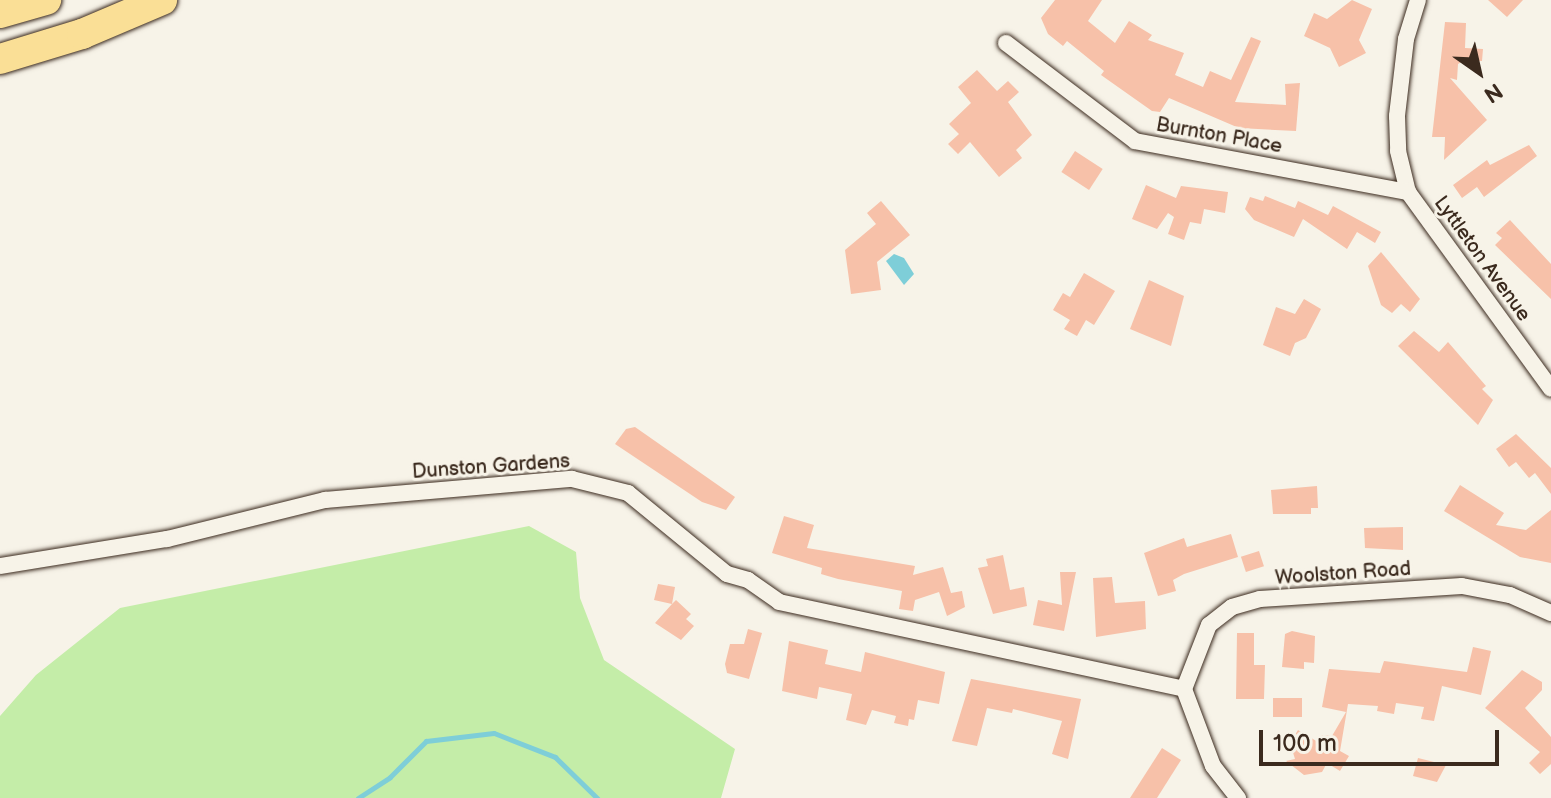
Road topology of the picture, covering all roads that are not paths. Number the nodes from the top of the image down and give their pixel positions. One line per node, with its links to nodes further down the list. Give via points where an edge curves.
1 (46, 0): 4 (highway)
2 (162, 0): 6 (highway, via 82,34)
3 (1418, 0): 7 (street, via 1406,39 1397,116 1398,151)
4 (0, 13)
5 (1006, 43): 7 (street, Burnton Place, via 1135,141)
6 (0, 59)
7 (1408, 192): 8 (street, Lyttleton Avenue)
8 (1551, 389)
9 (0, 566): 11 (street, Dunston Gardens, via 167,539 325,500 572,479 628,493 727,574 748,580 779,602)
10 (1551, 613): 11 (street, Woolston Road, via 1510,595 1462,586 1260,599 1232,607 1209,625)
11 (1184, 689): 12 (street, via 1213,766)
12 (1238, 798)

